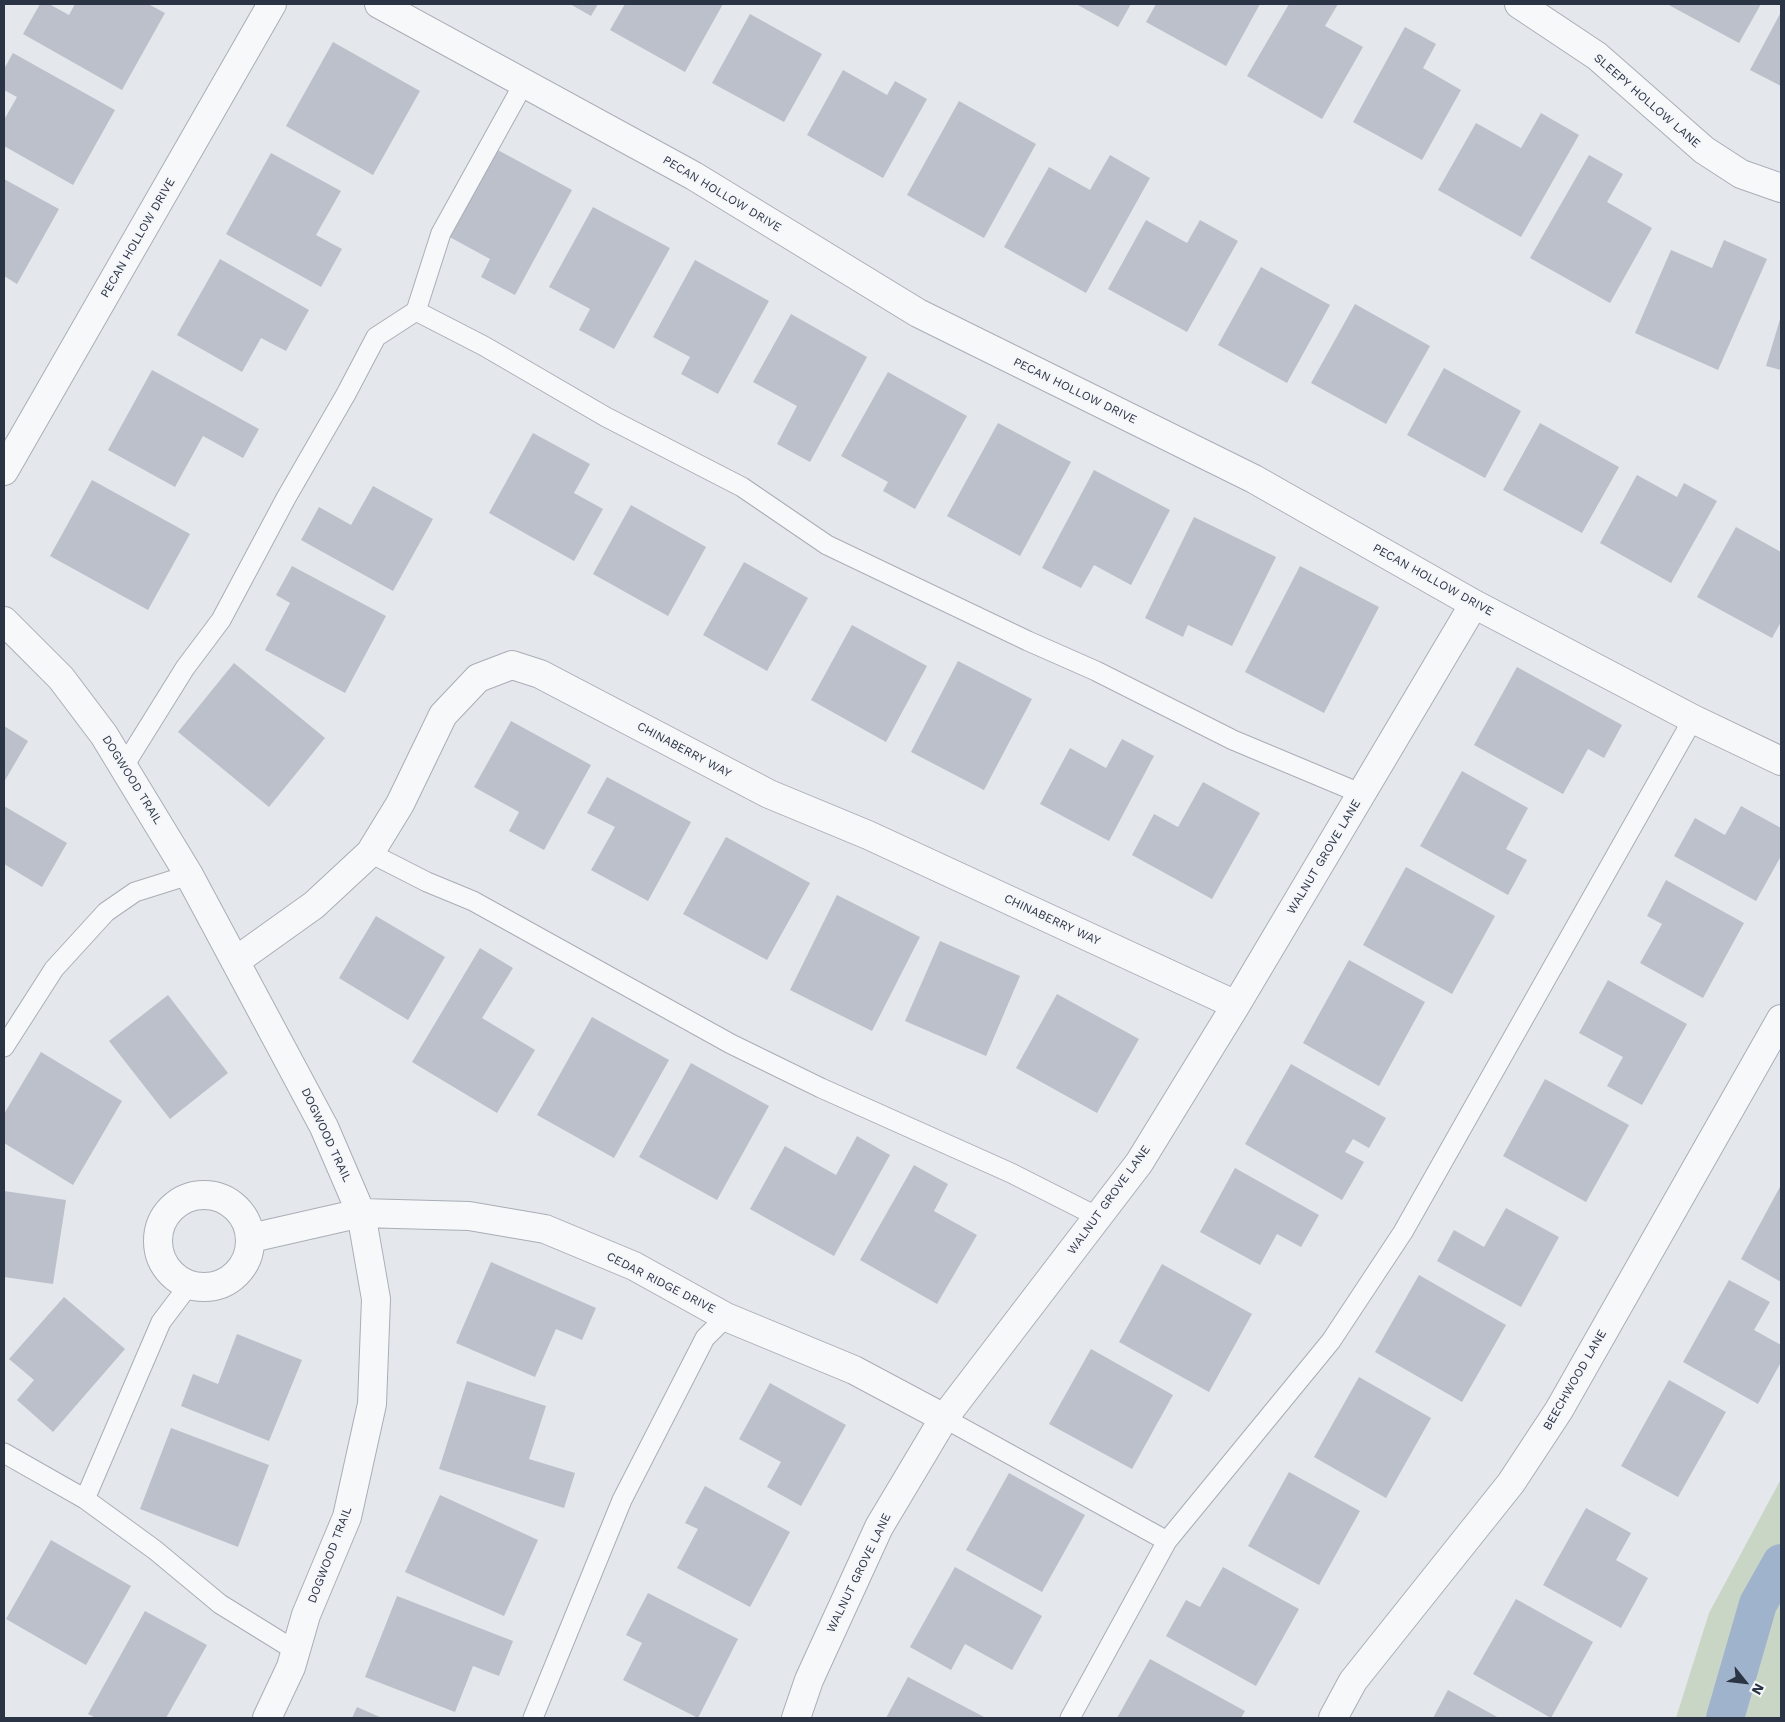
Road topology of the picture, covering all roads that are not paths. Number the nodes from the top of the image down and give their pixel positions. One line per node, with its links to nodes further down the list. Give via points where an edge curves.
1 (272, 4): 7 (street, PECAN HOLLOW DRIVE)
2 (379, 4): 4 (street, PECAN HOLLOW DRIVE)
3 (1519, 4): 5 (street, SLEEPY HOLLOW LANE, via 1597,56 1704,150 1741,174)
4 (524, 83): 6 (lane, via 441,233); 8 (street, PECAN HOLLOW DRIVE, via 694,176 918,313 1254,479)
5 (1781, 188)
6 (416, 311): 12 (lane, via 376,336 222,620 186,668); 13 (lane, via 742,488 827,545 1028,642 1096,671 1233,740)
7 (4, 471)
8 (1474, 604): 10 (street, PECAN HOLLOW DRIVE); 13 (street, WALNUT GROVE LANE)
9 (4, 621): 12 (street, DOGWOOD TRAIL, via 61,678)
10 (1693, 719): 11 (street, PECAN HOLLOW DRIVE); 28 (lane, via 1403,1232 1331,1341)
11 (1781, 761)
12 (124, 766): 15 (street, DOGWOOD TRAIL)
13 (1362, 794): 17 (street, WALNUT GROVE LANE)
14 (370, 853): 16 (street, CHINABERRY WAY, via 314,905); 17 (street, CHINABERRY WAY, via 400,804 442,715 478,678 512,665 540,674 768,794 868,835); 21 (lane, via 473,901 731,1044 821,1088 1011,1172)
15 (190, 875): 16 (street, DOGWOOD TRAIL); 19 (lane, via 135,892 106,912 54,969)
16 (237, 960): 20 (street, DOGWOOD TRAIL, via 324,1127)
17 (1236, 1005): 21 (street, WALNUT GROVE LANE, via 1139,1163)
18 (1781, 1019): 34 (street, BEECHWOOD LANE, via 1559,1410 1511,1483 1353,1681)
19 (4, 1047)
20 (361, 1213): 22 (street, CEDAR RIDGE DRIVE); 24 (street, CEDAR RIDGE DRIVE, via 469,1216 545,1229 634,1266); 29 (street, DOGWOOD TRAIL, via 376,1299 372,1404 347,1517 306,1615)
21 (1098, 1217): 25 (street, WALNUT GROVE LANE)
22 (251, 1238): 23 (street, via 243,1267 233,1278 204,1288); 23 (street, via 239,1210 226,1200 196,1195 182,1200 162,1223 158,1238 166,1267)
23 (189, 1285): 27 (lane, via 161,1322)
24 (726, 1317): 25 (street, CEDAR RIDGE DRIVE, via 854,1370); 31 (lane, via 705,1338 622,1500)
25 (944, 1418): 28 (lane); 32 (street, WALNUT GROVE LANE, via 879,1527 809,1680)
26 (4, 1453): 27 (lane)
27 (85, 1499): 29 (lane, via 155,1550 220,1604)
28 (1167, 1541): 33 (lane)
29 (296, 1651): 30 (street, DOGWOOD TRAIL)
30 (267, 1718)
31 (533, 1718)
32 (796, 1718)
33 (1070, 1718)
34 (1333, 1718)

